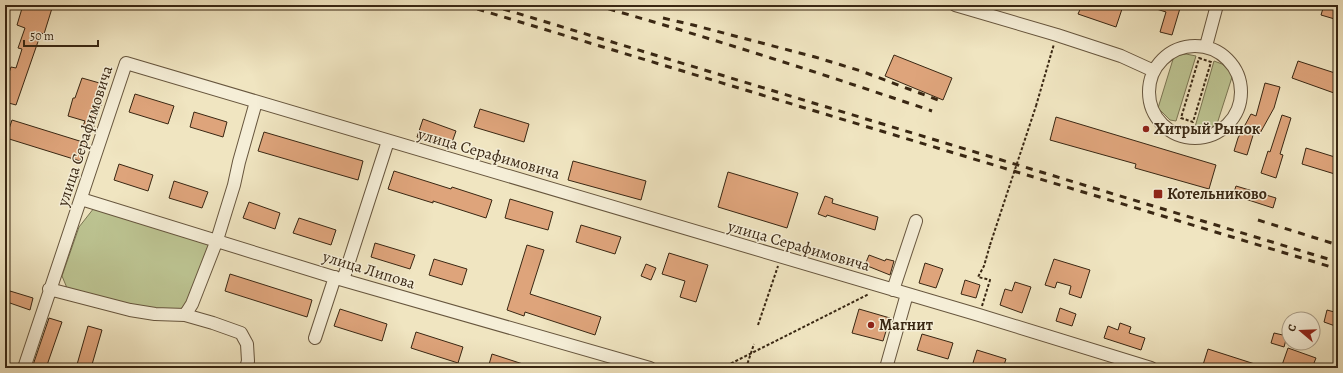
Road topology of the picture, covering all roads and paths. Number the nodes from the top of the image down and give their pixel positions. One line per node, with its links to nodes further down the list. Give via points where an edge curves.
1 (956, 5): 3 (street)
2 (1217, 5): 4 (street)
3 (1057, 35): 6 (street, via 1121,56); 18 (path, bridge, via 984,266 978,277 990,280)
4 (1206, 46): 6 (street, via 1180,48 1164,57); 6 (street, via 1226,57 1234,65 1241,86 1241,97 1236,113 1217,133 1208,137 1186,138 1167,129 1159,121 1152,107 1149,91)
5 (1199, 58): 5 (path, via 1181,118 1193,122 1211,62)
6 (1154, 71)
7 (256, 102): 8 (street, улица Серафимовича); 9 (street, улица Серафимовича, via 126,63); 11 (street)
8 (388, 141): 13 (street); 15 (street, улица Серафимовича)
9 (81, 199): 11 (street, улица Липова); 14 (street, улица Серафимовича)
10 (916, 221): 15 (street)
11 (216, 240): 13 (street, улица Липова); 19 (street, via 192,304)
12 (779, 265): 20 (path)
13 (339, 278): 21 (street); 26 (street, улица Липова)
14 (49, 289): 19 (street, via 130,310); 24 (street, улица Серафимовича)
15 (893, 290): 17 (street, улица Серафимовича)
16 (869, 294): 23 (path)
17 (907, 294): 18 (street, улица Серафимовича); 29 (street)
18 (979, 314): 30 (street, улица Серафимовича)
19 (185, 315): 25 (street, via 241,334 247,344)
20 (758, 325)
21 (315, 338)
22 (754, 344): 23 (path)
23 (751, 354): 27 (path); 28 (path)
24 (24, 368)
25 (246, 368)
26 (650, 368)
27 (722, 368)
28 (746, 368)
29 (886, 368)
30 (1151, 368)

